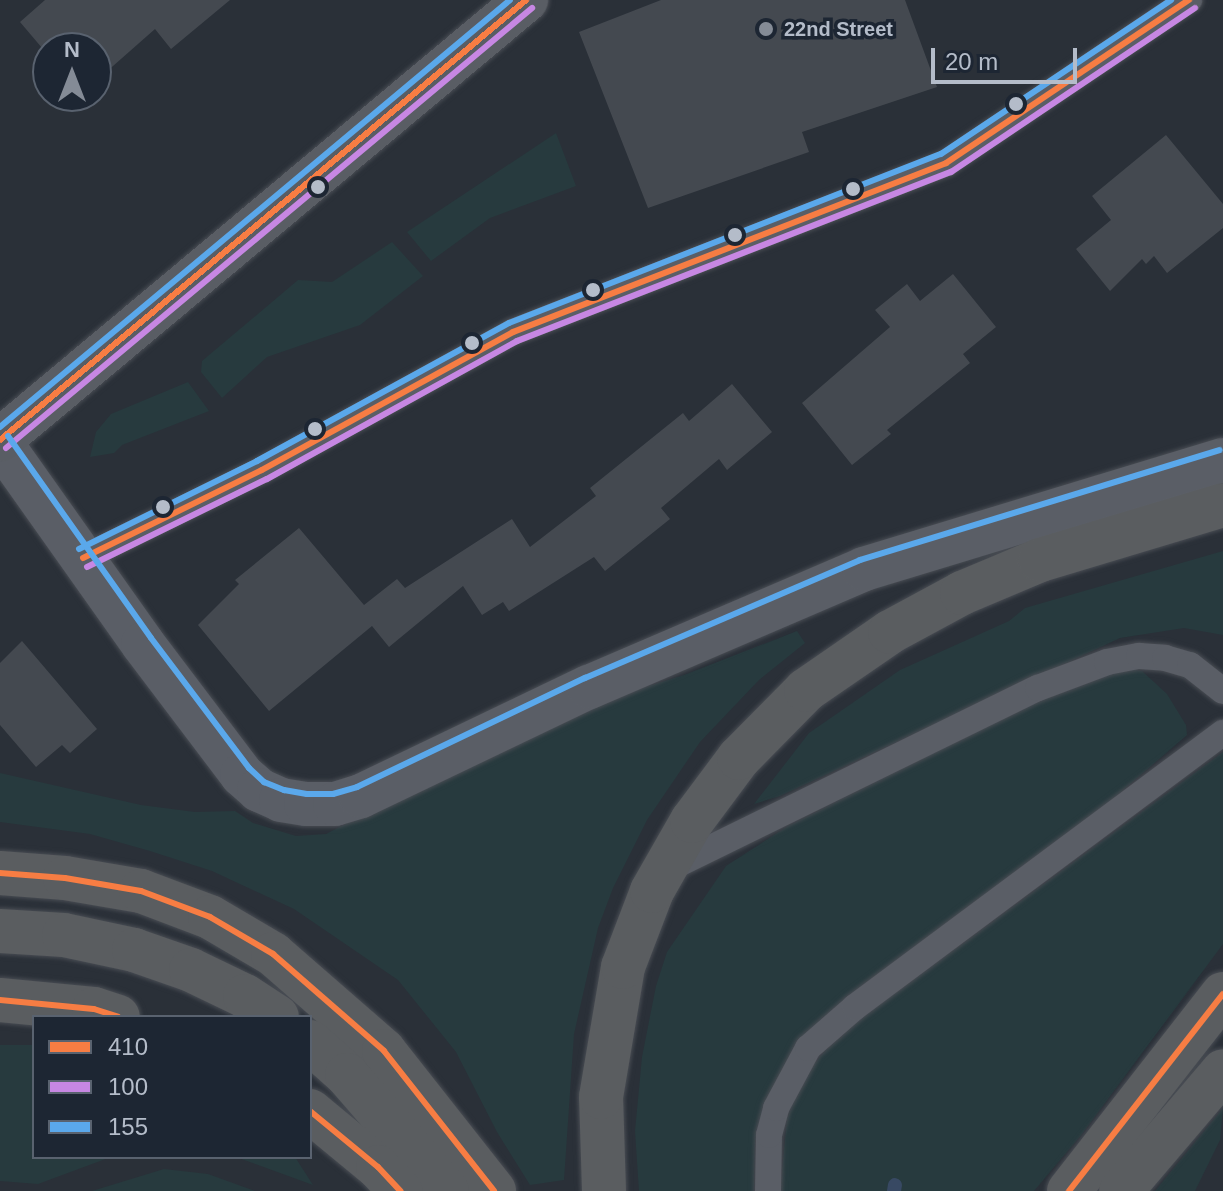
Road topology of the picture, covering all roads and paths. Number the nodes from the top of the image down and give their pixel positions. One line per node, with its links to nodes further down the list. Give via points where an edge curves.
1 (526, 0): 3 (street)
2 (1189, 0): 6 (lane, via 946,163 513,332 262,470)
3 (0, 441): 6 (street)
4 (1223, 460): 6 (street, via 864,569 335,804 281,800 242,775)
5 (1223, 505): 9 (highway, via 1040,560 962,593 890,632 806,690 739,758)
6 (83, 558)
7 (1223, 691): 9 (lane, via 1190,665 1165,658 1107,662 1038,688)
8 (1223, 733): 23 (lane, via 855,1007 808,1048 776,1108 769,1135)
9 (664, 870): 22 (highway, via 623,967 610,1030 601,1097)
10 (0, 873): 21 (highway, via 141,891 210,917 273,954 384,1051)
11 (0, 931): 15 (highway, via 64,935 134,950 191,970)
12 (1223, 994): 24 (highway)
13 (0, 1000): 14 (highway)
14 (112, 1015)
15 (274, 1015)
16 (312, 1044): 20 (highway, via 385,1116)
17 (1223, 1071): 25 (highway)
18 (312, 1113): 19 (highway)
19 (400, 1191)
20 (447, 1191)
21 (494, 1191)
22 (604, 1191)
23 (768, 1191)
24 (1069, 1191)
25 (1121, 1191)

